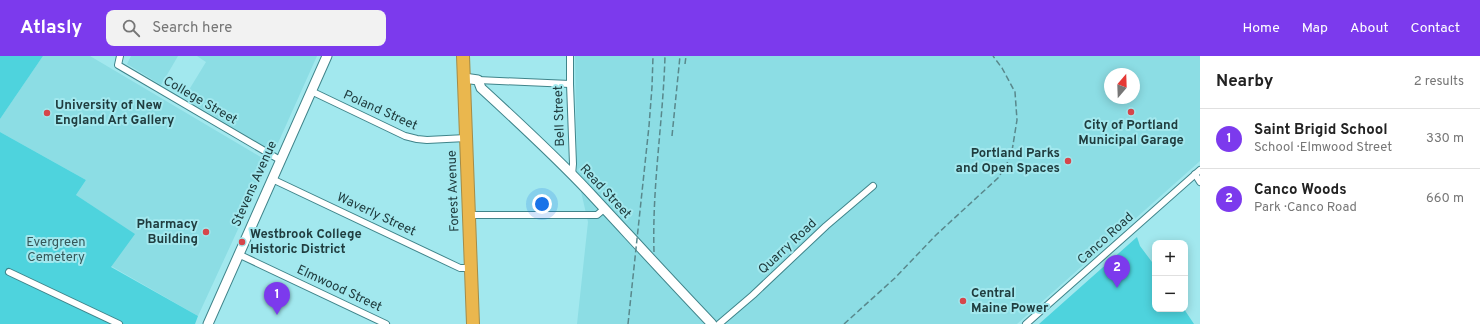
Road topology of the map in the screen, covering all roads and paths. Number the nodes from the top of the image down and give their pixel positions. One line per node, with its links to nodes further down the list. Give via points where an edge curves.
1 (120, 56): 10 (street, College Street, via 118,66)
2 (327, 56): 8 (street, Stevens Avenue)
3 (463, 56): 5 (highway, Forest Avenue)
4 (570, 56): 7 (street, Bell Street)
5 (464, 78): 6 (street); 9 (highway, Forest Avenue)
6 (478, 80): 7 (street); 12 (street, Read Street, via 481,88)
7 (570, 84): 12 (street, Bell Street)
8 (311, 91): 9 (street, Poland Street, via 416,139); 10 (street, Stevens Avenue)
9 (466, 138): 17 (highway, Forest Avenue)
10 (280, 160): 13 (street, Stevens Avenue)
11 (1197, 172): 14 (street); 27 (street, Canco Road)
12 (572, 175): 16 (street, Read Street)
13 (272, 178): 18 (street, Stevens Avenue); 19 (street, Waverly Street, via 460,268)
14 (1200, 182)
15 (873, 186): 26 (street, Quarry Road)
16 (604, 209): 17 (street, via 597,215); 25 (street, Read Street)
17 (469, 215): 19 (highway, Forest Avenue)
18 (238, 254): 22 (street, Stevens Avenue); 23 (street, Elmwood Street)
19 (471, 268): 24 (highway, Forest Avenue)
20 (9, 272): 21 (street)
21 (119, 324)
22 (208, 324)
23 (386, 324)
24 (473, 324)
25 (712, 324)
26 (719, 324)
27 (1026, 324)

